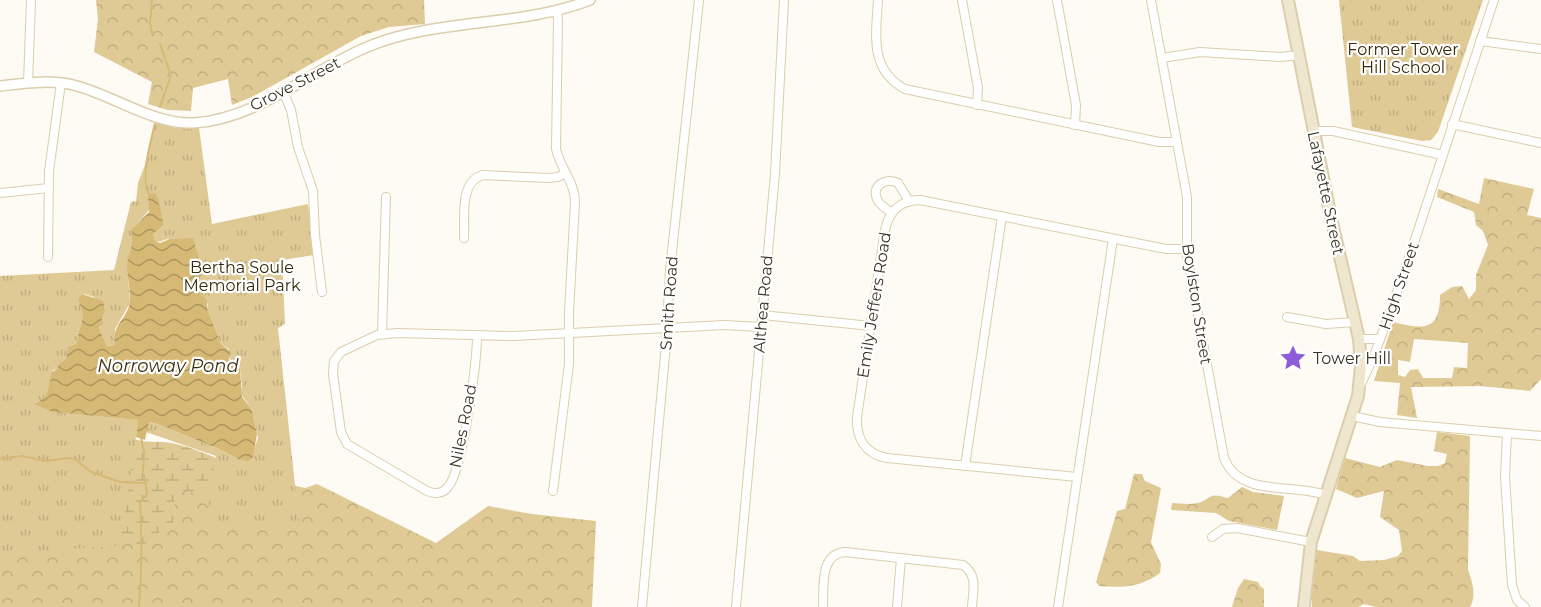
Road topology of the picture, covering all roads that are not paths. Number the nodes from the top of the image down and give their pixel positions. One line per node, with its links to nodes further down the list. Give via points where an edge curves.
1 (31, 0): 16 (street)
2 (591, 0): 11 (street, Grove Street)
3 (699, 0): 43 (street, Smith Road, via 668,285)
4 (784, 0): 39 (street, Althea Road, via 775,174)
5 (878, 0): 20 (street, via 876,51 890,78 910,91)
6 (962, 0): 20 (street, via 979,92)
7 (1057, 0): 22 (street, via 1076,105)
8 (1152, 0): 15 (street, Boylston Street)
9 (1288, 0): 14 (main road, Lafayette Street)
10 (1494, 0): 12 (street, High Street)
11 (557, 10): 19 (street, Grove Street, via 390,39 360,50); 27 (street, via 555,139)
12 (1480, 40): 13 (street); 21 (street, High Street)
13 (1541, 49)
14 (1299, 55): 15 (street, via 1200,52); 23 (main road, Lafayette Street)
15 (1162, 58): 24 (street, Boylston Street)
16 (28, 83): 17 (street, Grove Street); 18 (street, Grove Street)
17 (61, 83): 19 (street, Grove Street, via 185,123 232,114); 28 (street)
18 (0, 86)
19 (283, 92): 38 (street, via 313,191)
20 (977, 105): 22 (street)
21 (1452, 124): 25 (street); 26 (street, High Street)
22 (1075, 125): 24 (street, via 1162,143)
23 (1313, 131): 26 (street, via 1333,131); 41 (main road, Lafayette Street)
24 (1177, 142): 36 (street, Boylston Street, via 1188,203)
25 (1541, 143)
26 (1443, 155): 49 (street, High Street)
27 (566, 173): 34 (street, via 548,178 474,178 466,192); 45 (street, via 575,198)
28 (49, 188): 29 (street); 37 (street)
29 (0, 193)
30 (386, 198): 46 (street)
31 (909, 201): 32 (street, Emily Jeffers Road); 32 (street, via 898,183 881,183 876,190 877,198); 33 (street)
32 (892, 213): 42 (street, Emily Jeffers Road, via 885,230)
33 (1002, 216): 35 (street); 54 (street)
34 (464, 238)
35 (1113, 239): 36 (street); 55 (street)
36 (1187, 249): 57 (street, Boylston Street, via 1226,463 1248,483)
37 (48, 257)
38 (322, 292)
39 (762, 315): 42 (street); 44 (street, Althea Road)
40 (1287, 317): 41 (street, via 1326,324)
41 (1355, 322): 48 (main road, Lafayette Street)
42 (871, 326): 54 (street, Emily Jeffers Road, via 857,422 863,445 882,458)
43 (667, 327): 44 (street, Niles Road); 45 (street, Niles Road); 61 (street, Smith Road)
44 (761, 327): 62 (street, Althea Road)
45 (569, 333): 47 (street, Niles Road); 56 (street, via 569,364)
46 (382, 334): 47 (street, Niles Road); 47 (street, Niles Road, via 336,358 333,374 342,435 357,451 435,493 448,487 459,459)
47 (477, 335)
48 (1359, 339): 49 (street); 50 (main road, Lafayette Street)
49 (1380, 339): 50 (street, High Street)
50 (1360, 386): 51 (main road, High Street)
51 (1352, 416): 52 (street); 57 (main road, High Street)
52 (1506, 433): 53 (street); 68 (street, via 1512,585 1517,600)
53 (1541, 436)
54 (965, 466): 55 (street, Emily Jeffers Road)
55 (1077, 477): 66 (street)
56 (553, 491)
57 (1326, 495): 59 (main road, High Street)
58 (1212, 537): 59 (street, via 1237,528)
59 (1311, 542): 67 (main road, High Street)
60 (901, 558): 63 (street, via 834,554 826,566); 64 (street); 65 (street, via 966,566 974,578)
61 (642, 607)
62 (736, 607)
63 (823, 607)
64 (897, 607)
65 (972, 607)
66 (1058, 607)
67 (1304, 607)
68 (1525, 607)

